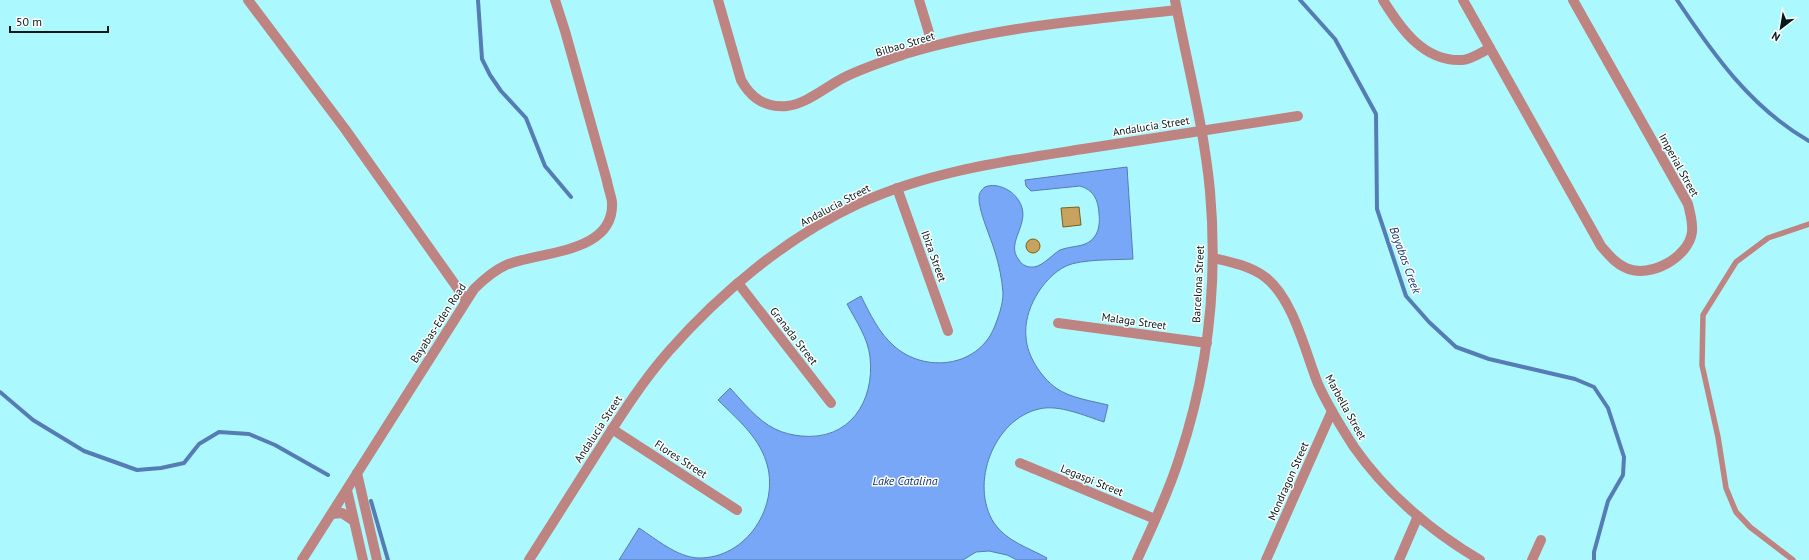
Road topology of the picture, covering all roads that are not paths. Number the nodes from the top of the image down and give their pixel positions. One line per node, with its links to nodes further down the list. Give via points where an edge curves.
1 (248, 0): 17 (street, via 345,129)
2 (555, 0): 17 (street, Bayabas-Eden Road, via 607,181 612,202 610,219 602,232 588,243 507,264 484,278)
3 (718, 0): 9 (street, Bilbao Street, via 741,80 747,91 766,105 789,106 844,78)
4 (919, 0): 9 (street)
5 (1383, 0): 10 (street, via 1407,35 1424,51 1442,59 1463,60)
6 (1463, 0): 10 (street, Imperial Street)
7 (1573, 0): 10 (street, Imperial Street, via 1688,204 1692,217 1692,233 1685,248 1658,268 1642,271 1628,269 1614,261 1601,246)
8 (1176, 5): 9 (street, Bilbao Street, via 998,33); 12 (street, Barcelona Street)
9 (933, 46)
10 (1490, 48)
11 (1298, 116): 12 (street, Andalucia Street)
12 (1201, 131): 13 (street, Andalucia Street, via 1012,160 936,176); 15 (street, Barcelona Street, via 1210,190)
13 (897, 188): 16 (street, Andalucia Street, via 858,204 815,227); 19 (street, Ibiza Street)
14 (1809, 224): 42 (lane, via 1768,238 1736,262 1703,315 1702,365 1726,488 1736,512 1750,527)
15 (1213, 258): 20 (street, Barcelona Street); 22 (street, Marbella Street, via 1249,268 1265,277 1278,290 1292,313 1319,386)
16 (738, 283): 21 (street, Granada Street); 23 (street, Andalucia Street, via 703,314 668,352)
17 (466, 300): 25 (street, Bayabas-Eden Road)
18 (1058, 323): 20 (street, Malaga Street)
19 (948, 331)
20 (1207, 343): 30 (street, Barcelona Street, via 1189,429)
21 (831, 403)
22 (1332, 411): 29 (street, Marbella Street, via 1355,448 1401,501); 38 (street, Mondragon Street)
23 (612, 429): 27 (street, Flores Street); 36 (street, Andalucia Street)
24 (1020, 463): 30 (street, Legaspi Street)
25 (357, 473): 26 (street, Bayabas-Eden Road); 35 (street)
26 (347, 490): 28 (street, Bayabas-Eden Road); 31 (street)
27 (737, 510)
28 (332, 514): 31 (street, via 342,514); 33 (street, Bayabas-Eden Road)
29 (1418, 516): 39 (street); 40 (street, Marbella Street, via 1442,537)
30 (1156, 519): 37 (street, Barcelona Street)
31 (354, 521): 34 (street)
32 (1541, 540): 41 (street)
33 (302, 560)
34 (364, 560)
35 (377, 560)
36 (529, 560)
37 (1137, 560)
38 (1266, 560)
39 (1398, 560)
40 (1480, 560)
41 (1532, 560)
42 (1792, 560)

